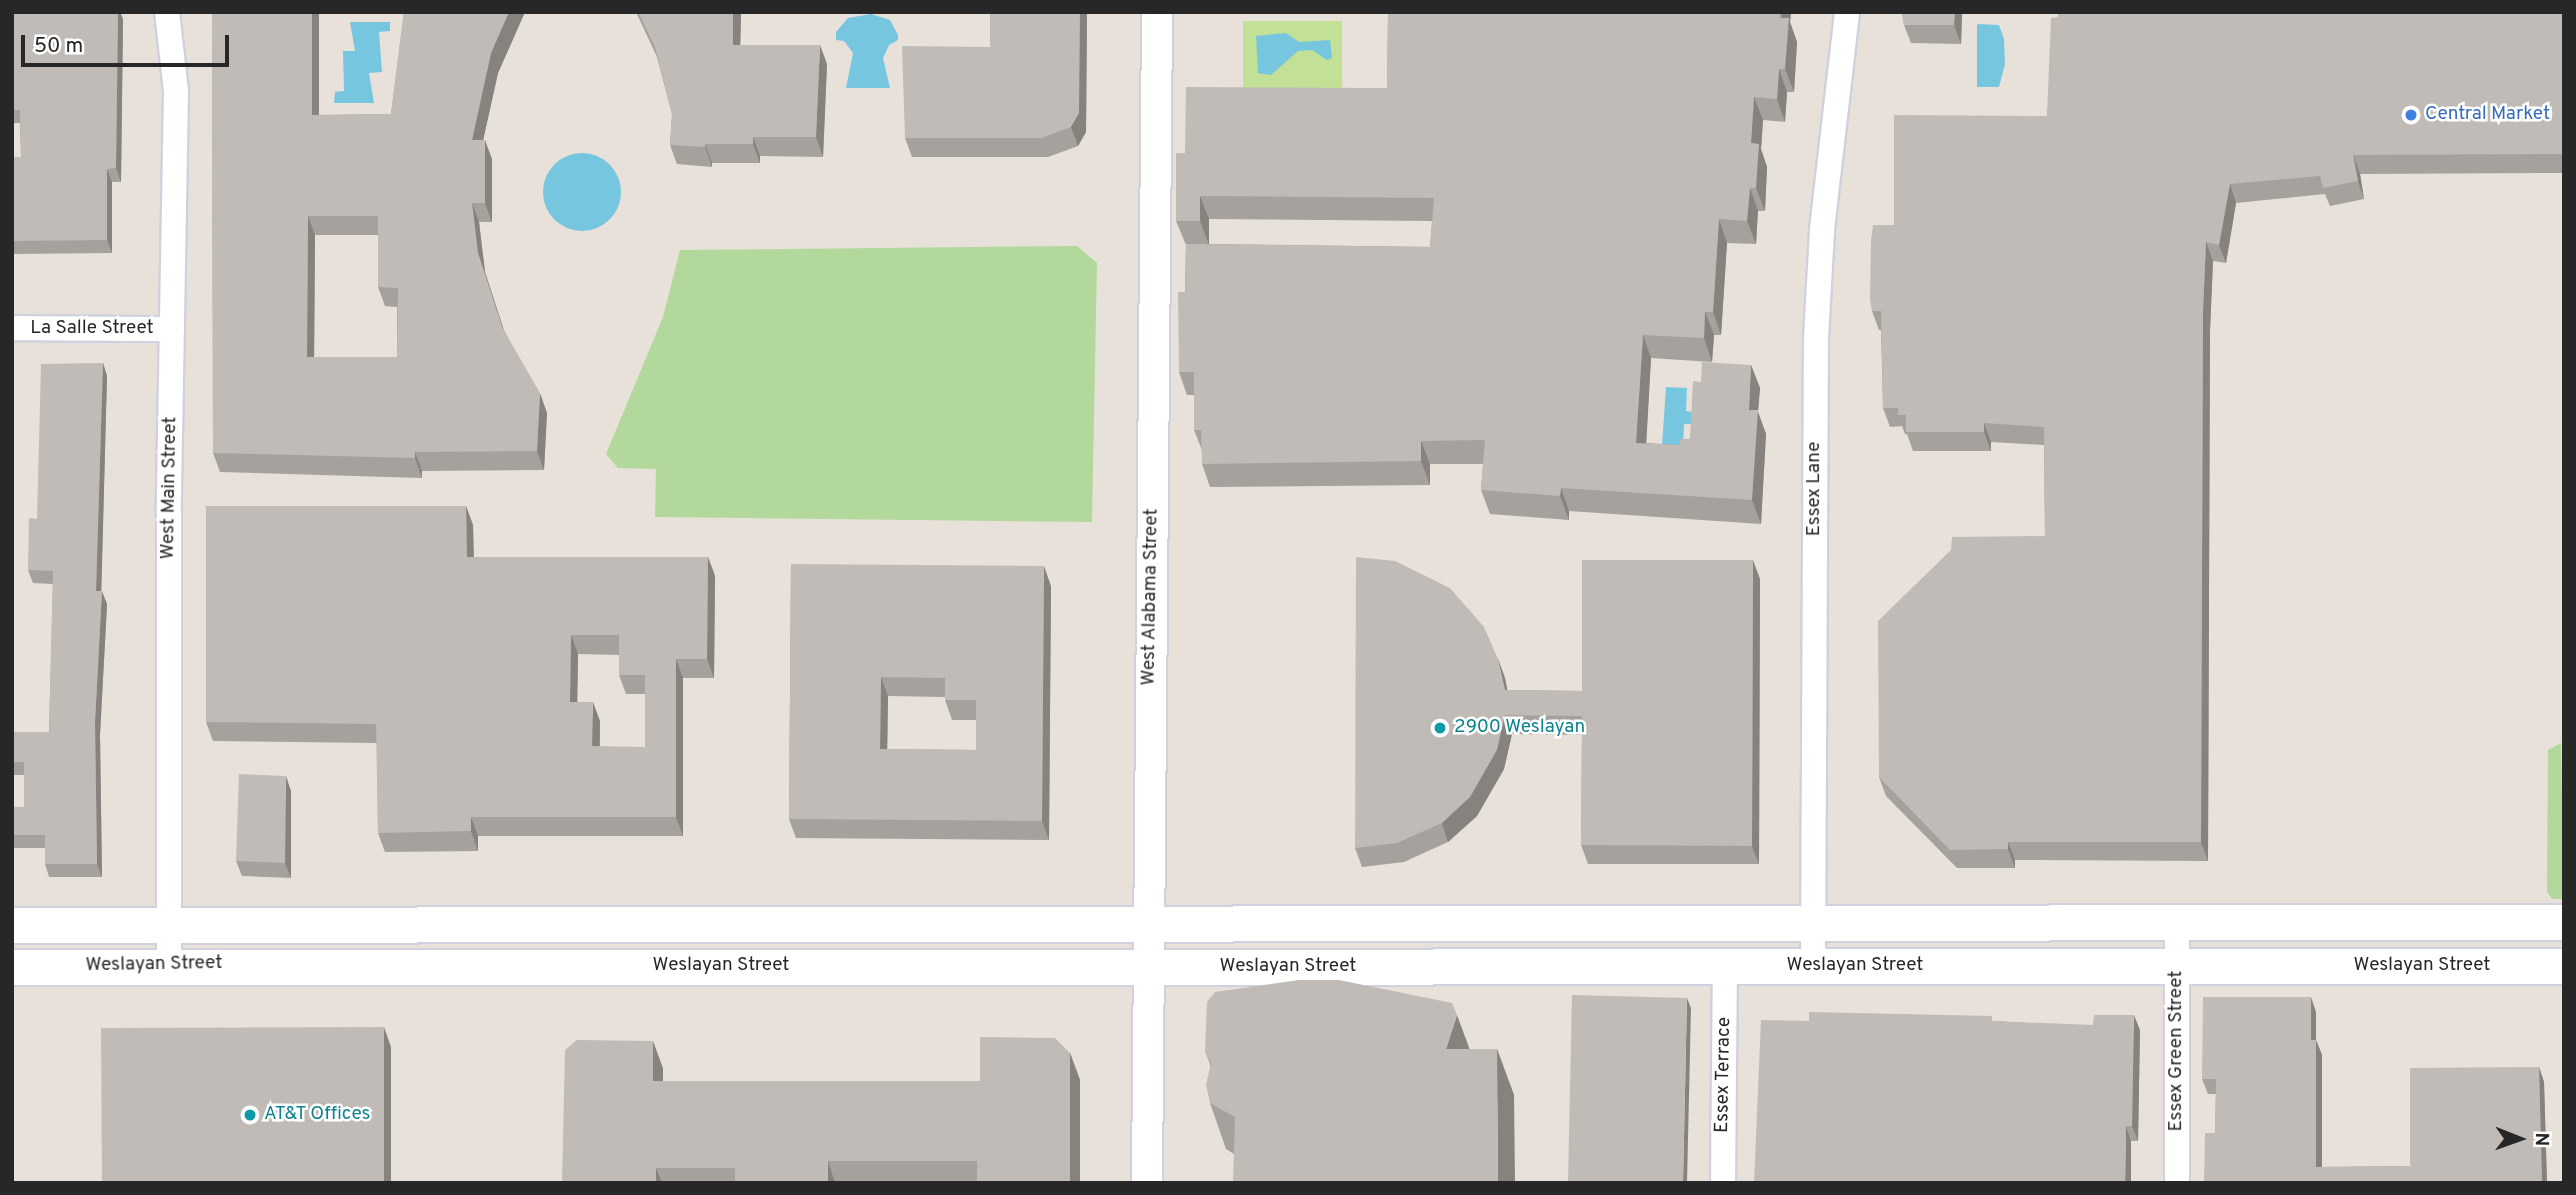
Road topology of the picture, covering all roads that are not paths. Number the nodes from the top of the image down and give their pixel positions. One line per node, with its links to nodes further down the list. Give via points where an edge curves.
1 (167, 12): 5 (street, West Main Street, via 176,91)
2 (1157, 12): 8 (street, West Alabama Street)
3 (1847, 12): 6 (street, Essex Lane, via 1822,229 1815,338)
4 (12, 328): 5 (street, La Salle Street)
5 (172, 329): 10 (street, West Main Street)
6 (1813, 920): 7 (main road, Weslayan Street); 8 (main road, Weslayan Street); 17 (street, Essex Lane)
7 (2177, 920): 9 (main road, Weslayan Street); 13 (street, Essex Green Street)
8 (1148, 922): 10 (main road, Weslayan Street); 18 (street, West Alabama Street)
9 (2564, 922)
10 (169, 924): 11 (main road, Weslayan Street); 12 (street, West Main Street)
11 (12, 925)
12 (169, 964): 15 (main road, Weslayan Street); 18 (main road, Weslayan Street)
13 (2177, 966): 14 (main road, Weslayan Street); 17 (main road, Weslayan Street); 21 (street, Essex Green Street)
14 (2564, 966)
15 (12, 967)
16 (1725, 967): 17 (main road, Weslayan Street); 18 (main road, Weslayan Street); 20 (street, Essex Terrace)
17 (1813, 967)
18 (1148, 968): 19 (street, West Alabama Street)
19 (1147, 1183)
20 (1723, 1183)
21 (2177, 1183)

